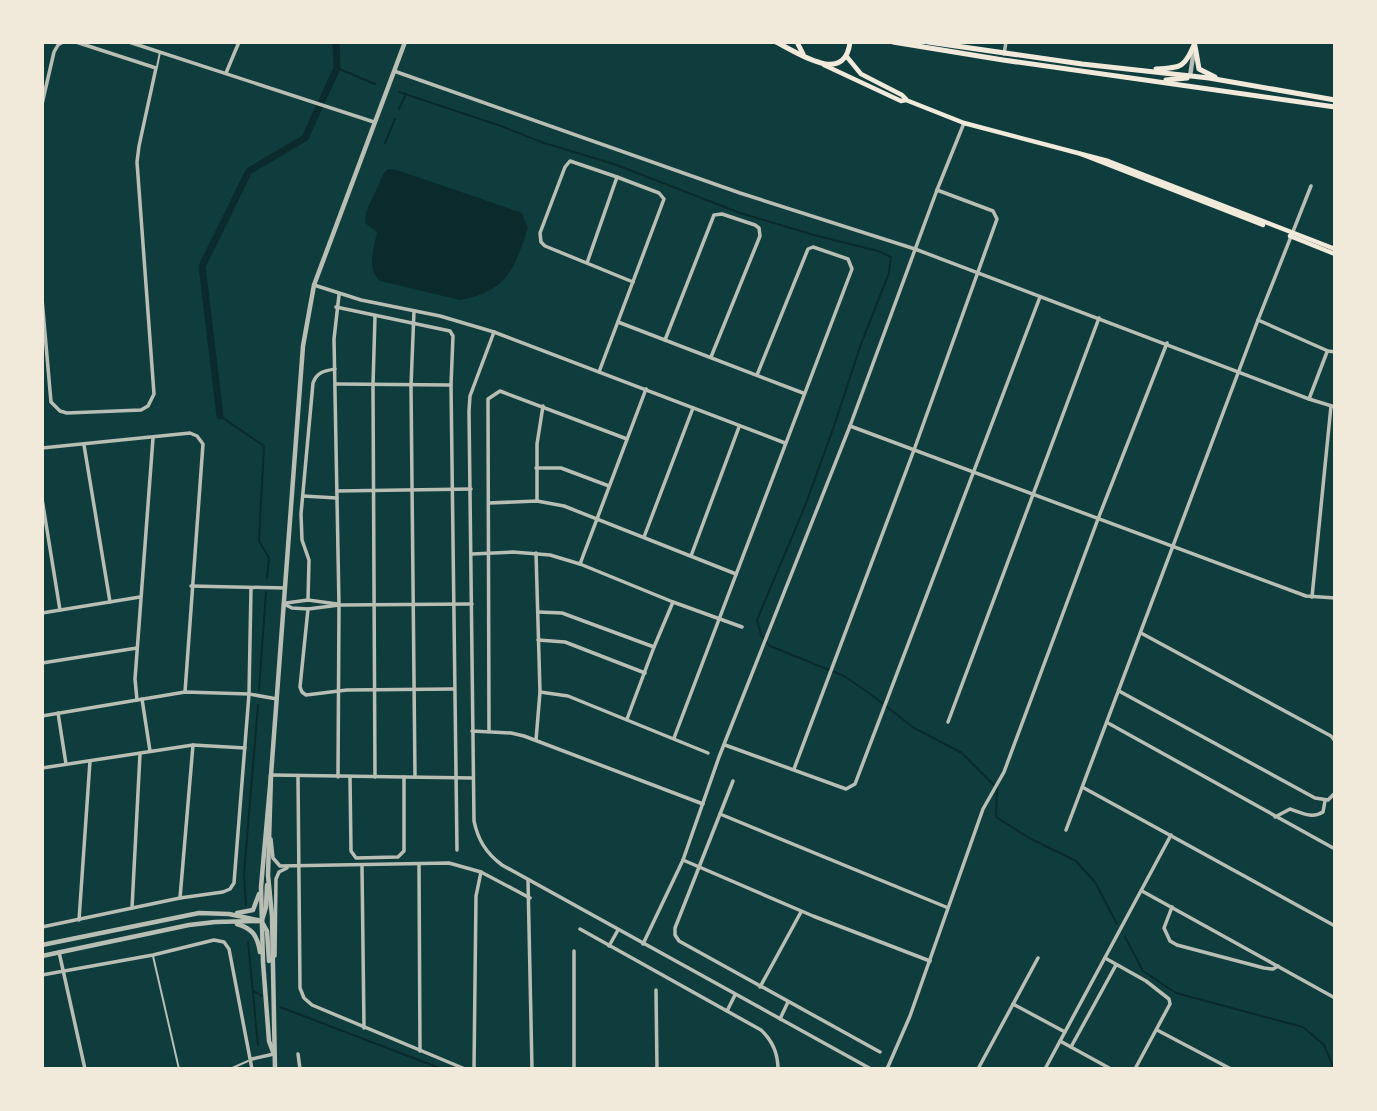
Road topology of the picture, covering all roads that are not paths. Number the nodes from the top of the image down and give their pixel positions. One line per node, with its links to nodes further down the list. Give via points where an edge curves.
1 (63, 42): 28 (street, via 54,52)
2 (76, 42): 18 (street)
3 (129, 42): 13 (street)
4 (239, 42): 21 (street)
5 (405, 42): 20 (street)
6 (776, 42): 15 (main road)
7 (797, 42): 15 (main road)
8 (893, 42): 23 (main road)
9 (928, 42): 14 (main road)
10 (1006, 42): 14 (street)
11 (1195, 42): 19 (main road, via 1179,67); 22 (street); 24 (main road, via 1200,72)
12 (852, 43): 16 (main road)
13 (160, 52): 18 (lane); 21 (street)
14 (1004, 54): 19 (main road)
15 (805, 56): 17 (main road)
16 (847, 57): 17 (main road); 26 (main road, via 862,74)
17 (824, 65): 26 (main road)
18 (156, 68): 44 (street, via 137,162 154,394 148,406 67,412 55,408)
19 (1139, 69): 22 (main road)
20 (394, 71): 30 (street); 36 (street, via 740,193)
21 (226, 73): 30 (street)
22 (1190, 75): 23 (main road); 24 (main road); 25 (main road, via 1199,85)
23 (1149, 81): 25 (main road)
24 (1226, 81): 27 (main road)
25 (1216, 90): 29 (main road)
26 (906, 100): 31 (main road)
27 (1335, 100)
28 (42, 104)
29 (1335, 107)
30 (374, 122): 41 (street)
31 (964, 123): 34 (street); 35 (main road, via 1096,157)
32 (617, 177): 38 (street); 38 (street, via 574,161 567,163 539,238 545,246); 40 (street, via 659,192 664,199)
33 (1311, 186): 35 (street)
34 (937, 190): 36 (street); 39 (street, via 996,214)
35 (1291, 235): 37 (main road); 49 (street)
36 (915, 249): 39 (street); 73 (street)
37 (1335, 252)
38 (587, 263): 40 (street)
39 (979, 274): 43 (street); 79 (street)
40 (633, 282): 50 (street)
41 (313, 285): 42 (street); 106 (street, via 303,346)
42 (339, 295): 45 (street); 46 (street)
43 (1040, 297): 48 (street); 81 (street)
44 (42, 299)
45 (336, 307): 47 (street); 58 (street)
46 (414, 311): 51 (street); 52 (street)
47 (375, 316): 51 (street); 63 (street)
48 (1099, 318): 54 (street); 88 (street)
49 (1258, 320): 55 (street); 60 (street)
50 (618, 322): 53 (street); 59 (street)
51 (414, 323): 64 (street, via 450,331 453,336); 65 (street)
52 (494, 332): 59 (street); 84 (street, via 470,396)
53 (665, 340): 57 (street); 57 (street, via 711,219 718,213 755,225 760,231)
54 (1167, 343): 60 (street); 95 (street)
55 (1328, 351): 56 (street); 68 (street)
56 (1335, 352)
57 (711, 357): 61 (street)
58 (335, 369): 62 (street); 89 (street, via 316,376 313,383)
59 (599, 372): 66 (street)
60 (1239, 372): 68 (street); 97 (street)
61 (757, 375): 67 (street); 67 (street, via 808,249 848,259 852,269)
62 (336, 384): 63 (street); 85 (street)
63 (373, 385): 65 (street); 86 (street)
64 (451, 385): 65 (street); 83 (street)
65 (411, 386): 87 (street)
66 (646, 389): 71 (street); 75 (street)
67 (803, 393): 76 (street)
68 (1309, 399): 70 (street)
69 (544, 406): 75 (street); 80 (street); 93 (street, via 500,391 491,395 486,404)
70 (1333, 406): 108 (street)
71 (693, 408): 72 (street); 96 (street)
72 (740, 426): 76 (street); 101 (street)
73 (850, 426): 79 (street); 152 (street)
74 (153, 438): 77 (street); 104 (street, via 190,433 203,444); 107 (street)
75 (627, 439): 82 (street)
76 (786, 443): 103 (street)
77 (84, 444): 78 (street); 111 (street)
78 (42, 447)
79 (914, 450): 81 (street); 160 (street)
80 (536, 468): 82 (street, via 561,468); 92 (street)
81 (972, 472): 88 (street); 160 (street, via 855,784 846,789)
82 (609, 486): 94 (street)
83 (452, 489): 84 (street); 87 (street); 113 (street)
84 (471, 489): 100 (street)
85 (337, 491): 86 (street); 90 (street)
86 (373, 491): 87 (street); 115 (street)
87 (413, 491): 116 (street)
88 (1033, 495): 95 (street); 144 (street)
89 (303, 496): 90 (street); 110 (street, via 301,533 309,559)
90 (337, 498): 118 (street)
91 (42, 499): 120 (street)
92 (537, 501): 93 (street); 94 (street)
93 (489, 503): 98 (street)
94 (598, 518): 96 (street); 102 (street)
95 (1098, 519): 97 (street); 197 (street, via 1004,772 987,798)
96 (644, 537): 101 (street)
97 (1174, 545): 108 (street); 125 (street)
98 (488, 552): 99 (street); 100 (street); 147 (street)
99 (536, 552): 102 (street); 121 (street)
100 (472, 554): 117 (street)
101 (691, 556): 103 (street)
102 (580, 564): 112 (street)
103 (736, 574): 123 (street)
104 (191, 586): 105 (street); 135 (street)
105 (251, 588): 106 (street); 138 (street)
106 (285, 588): 114 (street)
107 (141, 597): 111 (street); 128 (street)
108 (1312, 597): 109 (street)
109 (1335, 598)
110 (308, 600): 114 (street); 118 (street)
111 (110, 602): 120 (street)
112 (673, 602): 123 (street); 127 (street)
113 (453, 603): 116 (street); 117 (street); 133 (street)
114 (284, 604): 119 (street); 139 (street)
115 (374, 604): 116 (street); 118 (street); 131 (street)
116 (413, 604): 132 (street)
117 (472, 604): 146 (street)
118 (339, 605): 119 (street); 136 (street)
119 (307, 609): 136 (street, via 300,687 306,695)
120 (60, 610): 122 (street)
121 (538, 612): 126 (street); 127 (street, via 562,613)
122 (42, 613)
123 (719, 618): 124 (street); 148 (street)
124 (742, 626)
125 (1141, 633): 134 (street); 150 (street)
126 (538, 640): 130 (street, via 565,642); 137 (street)
127 (654, 647): 130 (street)
128 (138, 648): 129 (street); 140 (street, via 135,679)
129 (42, 663)
130 (645, 673): 143 (street)
131 (375, 690): 132 (street); 136 (street); 166 (street)
132 (413, 690): 133 (street); 162 (street)
133 (454, 690): 168 (street)
134 (1119, 691): 145 (street); 173 (street)
135 (185, 692): 138 (street); 140 (street)
136 (338, 692): 164 (street)
137 (540, 692): 143 (street, via 568,696); 149 (street)
138 (248, 694): 139 (street); 153 (street)
139 (278, 699): 161 (street)
140 (139, 700): 141 (street); 154 (street)
141 (58, 713): 142 (street); 158 (street)
142 (42, 716)
143 (628, 719): 148 (street)
144 (948, 722)
145 (1108, 723): 171 (street); 176 (street)
146 (472, 731): 147 (street); 169 (street)
147 (489, 731): 149 (street)
148 (674, 738): 155 (street)
149 (536, 740): 174 (street)
150 (1335, 741)
151 (192, 745): 153 (street); 154 (street); 193 (street)
152 (724, 745): 160 (street); 174 (street)
153 (245, 748): 193 (street, via 234,883 223,892)
154 (149, 751): 156 (street)
155 (708, 753)
156 (139, 754): 157 (street); 196 (street)
157 (90, 760): 158 (street); 200 (street)
158 (66, 764): 159 (street)
159 (42, 768)
160 (794, 769)
161 (271, 775): 163 (street); 177 (street); 191 (street)
162 (415, 776): 167 (street); 168 (street)
163 (298, 777): 164 (street); 186 (street)
164 (338, 777): 165 (street)
165 (350, 777): 166 (street); 167 (street, via 351,851 356,858 398,857 404,851)
166 (375, 777): 167 (street)
167 (404, 777)
168 (455, 777): 169 (street); 181 (street)
169 (473, 778): 190 (street, via 474,821 481,843 494,859)
170 (733, 780): 175 (street)
171 (1084, 788): 178 (street); 179 (street)
172 (1335, 793): 173 (street)
173 (1325, 801): 176 (street, via 1323,812 1317,815 1290,809)
174 (703, 804): 182 (street)
175 (720, 814): 187 (street); 197 (street)
176 (1275, 817): 180 (street)
177 (270, 830): 185 (street, via 273,858 280,866); 189 (street)
178 (1066, 830)
179 (1171, 835): 192 (street); 203 (street)
180 (1335, 849)
181 (457, 850)
182 (683, 860): 187 (street); 207 (street)
183 (419, 864): 184 (street); 188 (street, via 449,863); 237 (street)
184 (362, 866): 186 (street); 232 (street)
185 (289, 867): 186 (street); 223 (street, via 276,879)
186 (299, 867): 232 (street, via 300,988 304,998)
187 (700, 867): 198 (street); 224 (street, via 675,935)
188 (481, 872): 194 (street); 249 (street, via 476,896)
189 (268, 875): 201 (street); 220 (street)
190 (528, 880): 194 (street); 206 (street)
191 (261, 887): 199 (street, via 253,910); 201 (street)
192 (1142, 891): 195 (street); 215 (street)
193 (180, 898): 196 (street)
194 (530, 898): 250 (street)
195 (1172, 907): 219 (street); 219 (street, via 1164,928 1177,945 1264,968)
196 (132, 908): 200 (street)
197 (947, 908): 216 (street)
198 (802, 911): 216 (street); 224 (street)
199 (229, 914): 201 (street); 208 (street, via 191,914)
200 (79, 920): 204 (street)
201 (262, 921): 202 (street); 217 (street); 220 (street)
202 (229, 922): 211 (street, via 189,925); 217 (street, via 252,930)
203 (1335, 926)
204 (42, 927)
205 (580, 929): 209 (street)
206 (618, 930): 207 (street); 209 (street)
207 (643, 944): 226 (street)
208 (42, 946)
209 (609, 946): 230 (street)
210 (574, 951): 251 (street)
211 (59, 953): 213 (street); 221 (street)
212 (153, 955): 221 (street); 241 (street, via 214,940 224,942); 243 (lane)
213 (42, 956)
214 (1038, 958): 229 (street)
215 (1105, 958): 218 (street); 234 (street)
216 (930, 961): 255 (street)
217 (263, 962): 239 (street)
218 (1116, 965): 233 (street, via 1169,999); 236 (street)
219 (1278, 966): 227 (street)
220 (271, 970): 223 (street)
221 (64, 971): 222 (street); 242 (street)
222 (42, 975)
223 (272, 982): 239 (street)
224 (760, 987): 228 (street)
225 (656, 990): 252 (street)
226 (735, 995): 230 (street); 231 (street)
227 (1335, 998)
228 (788, 1002): 231 (street); 238 (street)
229 (1013, 1004): 234 (street); 256 (street)
230 (727, 1011): 253 (street, via 771,1039)
231 (779, 1019): 254 (street)
232 (364, 1028): 237 (street)
233 (1157, 1030): 259 (street); 260 (street)
234 (1065, 1032): 235 (street)
235 (1060, 1041): 236 (street); 257 (street)
236 (1071, 1047): 258 (street)
237 (420, 1051): 248 (street)
238 (880, 1052)
239 (274, 1054): 241 (street); 246 (street)
240 (298, 1055): 247 (street)
241 (252, 1059): 244 (lane); 245 (street)
242 (85, 1069)
243 (179, 1069)
244 (230, 1069)
245 (252, 1069)
246 (275, 1069)
247 (300, 1069)
248 (464, 1069)
249 (474, 1069)
250 (532, 1069)
251 (574, 1069)
252 (657, 1069)
253 (778, 1069)
254 (871, 1069)
255 (887, 1069)
256 (978, 1069)
257 (1045, 1069)
258 (1111, 1069)
259 (1135, 1069)
260 (1231, 1069)

